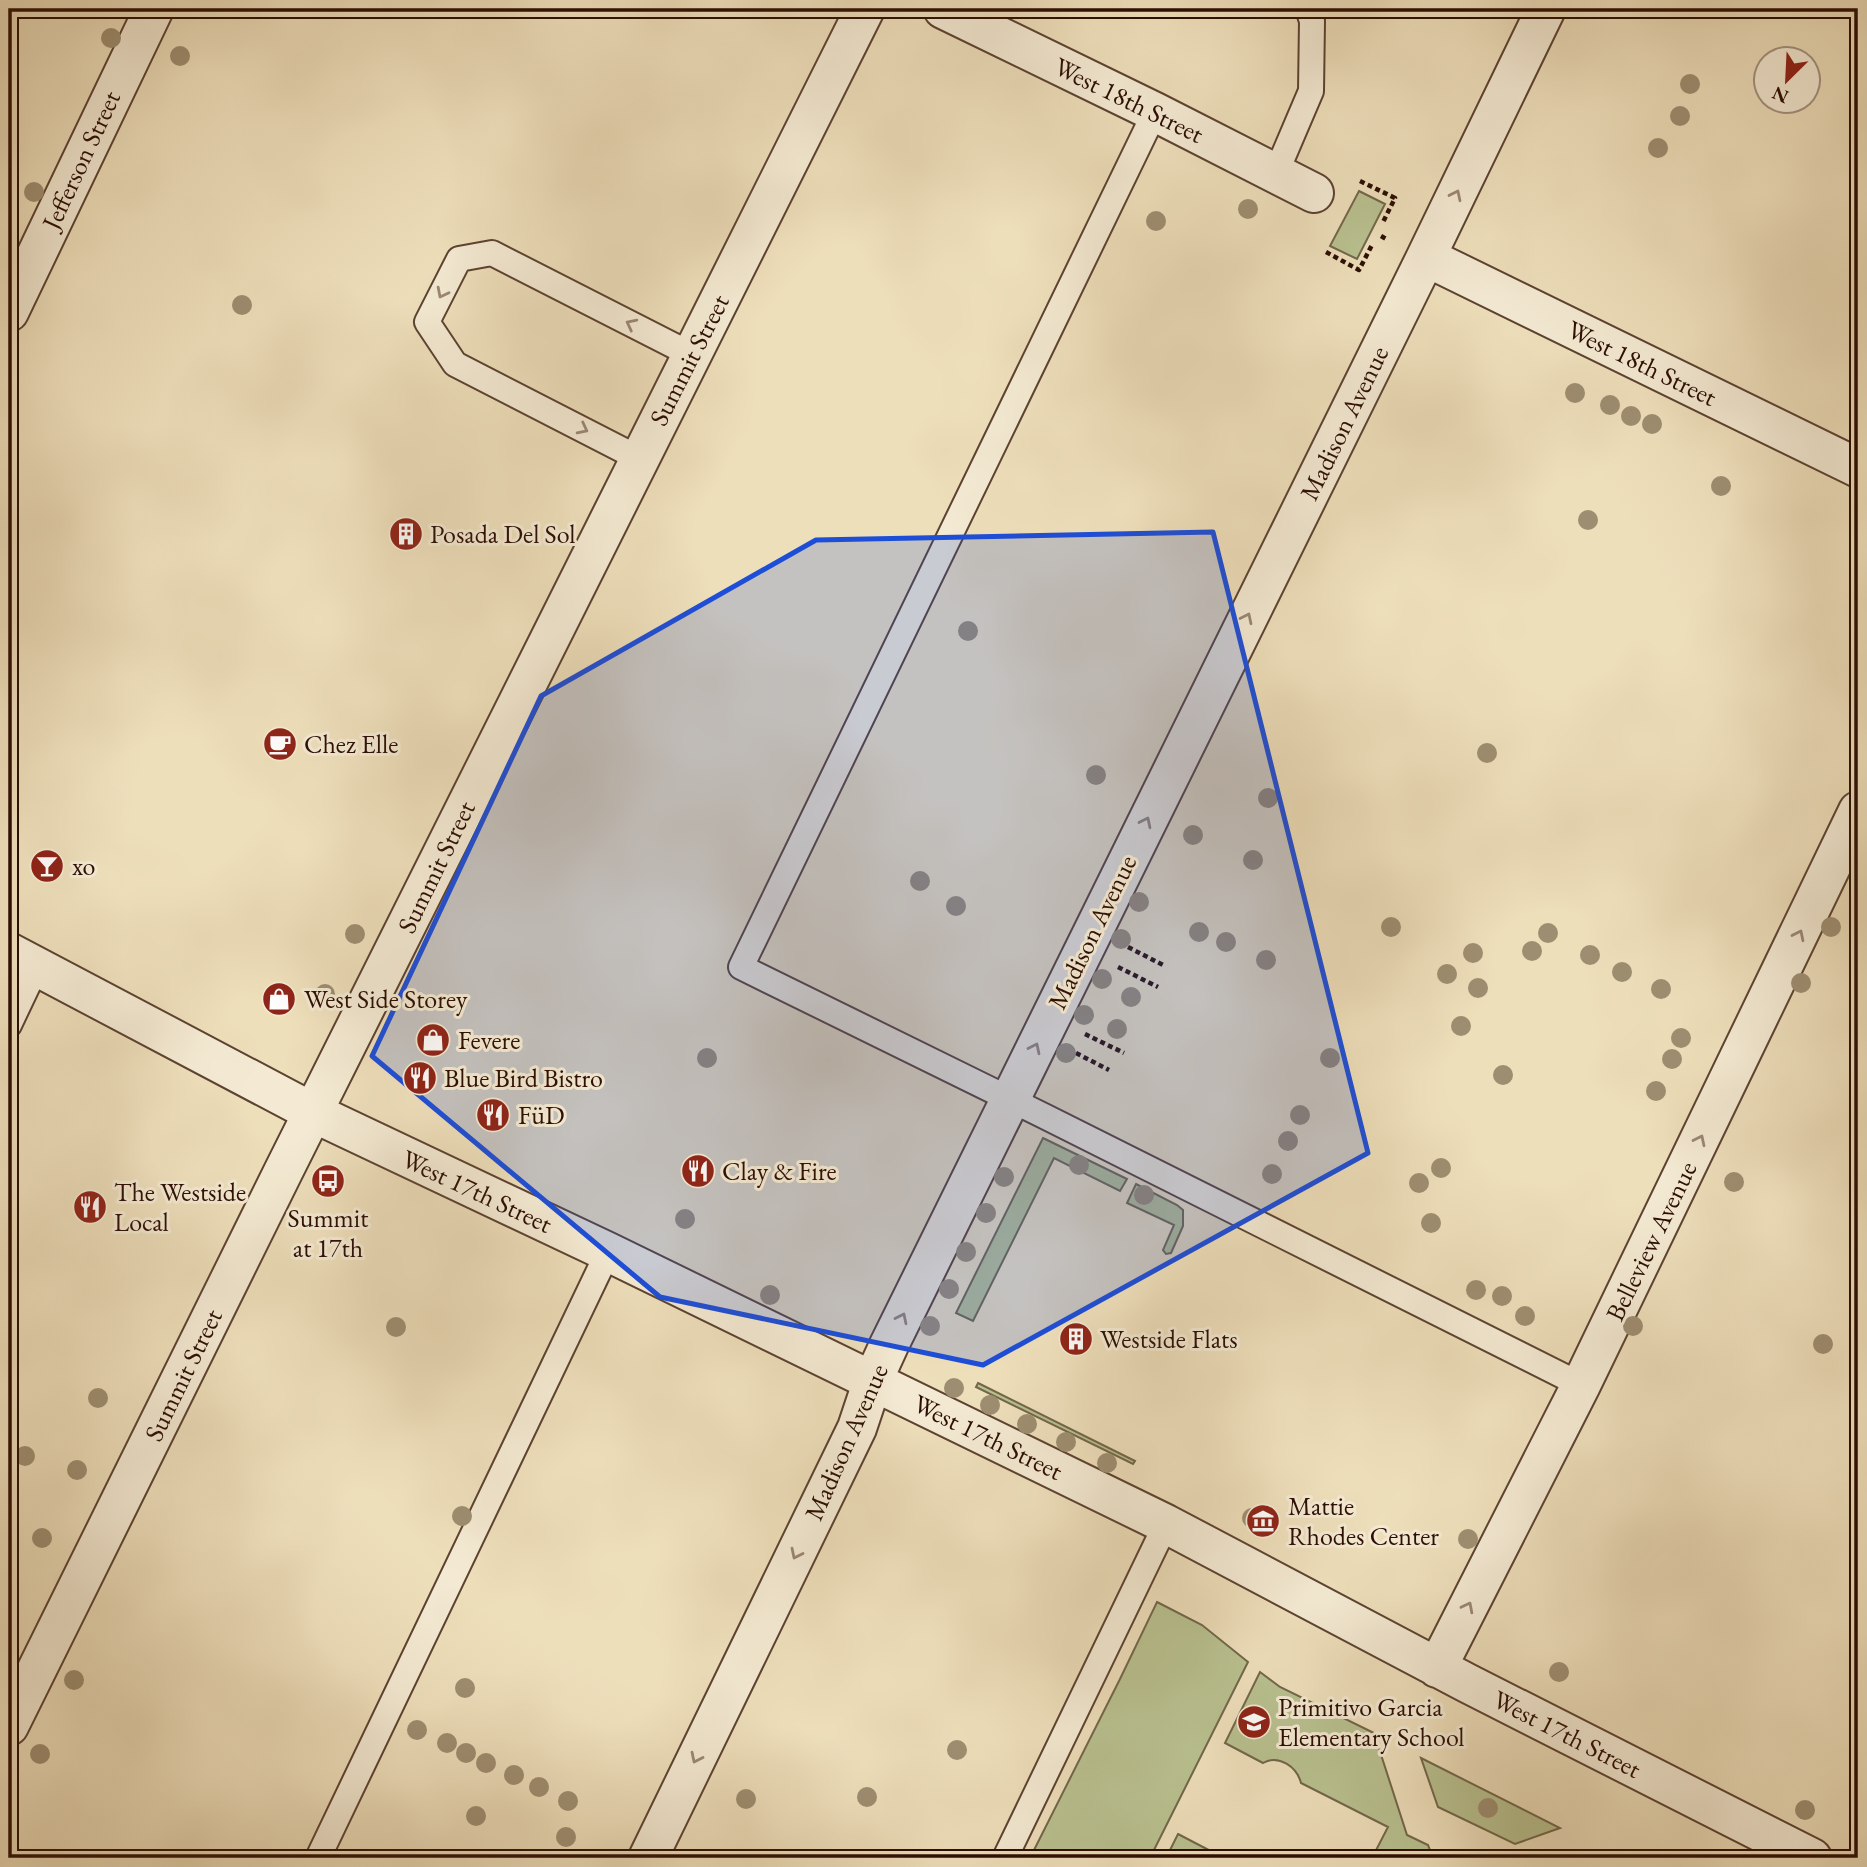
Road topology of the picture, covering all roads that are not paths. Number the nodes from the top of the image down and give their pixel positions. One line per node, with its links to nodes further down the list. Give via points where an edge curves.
1 (154, 9): 10 (street, Jefferson Street)
2 (865, 9): 11 (street, Summit Street)
3 (943, 9): 6 (street, West 18th Street)
4 (1307, 9): 7 (lane, via 1312,22 1311,91)
5 (1545, 9): 9 (street, Madison Avenue, one-way to 5)
6 (1155, 112): 7 (street, West 18th Street); 17 (lane, via 741,967)
7 (1276, 173): 8 (street, West 18th Street)
8 (1314, 194)
9 (1426, 257): 13 (street, West 18th Street); 17 (street, Madison Avenue, one-way to 9)
10 (9, 312)
11 (692, 355): 12 (street, Summit Street); 12 (lane, one-way to 12, via 492,253 459,259 427,322 455,365)
12 (640, 459): 18 (street, Summit Street)
13 (1858, 468)
14 (1858, 811): 21 (street, Belleview Avenue, one-way to 14)
15 (23, 959): 16 (lane); 18 (street, West 17th Street)
16 (9, 1025)
17 (1009, 1099): 20 (street, Madison Avenue, one-way to 17); 21 (lane)
18 (313, 1113): 19 (street, West 17th Street); 24 (street, Summit Street)
19 (608, 1252): 20 (street, West 17th Street); 25 (lane)
20 (873, 1380): 22 (street, West 17th Street); 26 (street, Madison Avenue, one-way to 26, via 857,1428)
21 (1581, 1385): 23 (street, Belleview Avenue, one-way to 21)
22 (1166, 1524): 23 (street, West 17th Street); 27 (lane)
23 (1437, 1668): 28 (street, West 17th Street)
24 (9, 1727)
25 (318, 1858)
26 (648, 1858)
27 (1005, 1858)
28 (1812, 1858)

